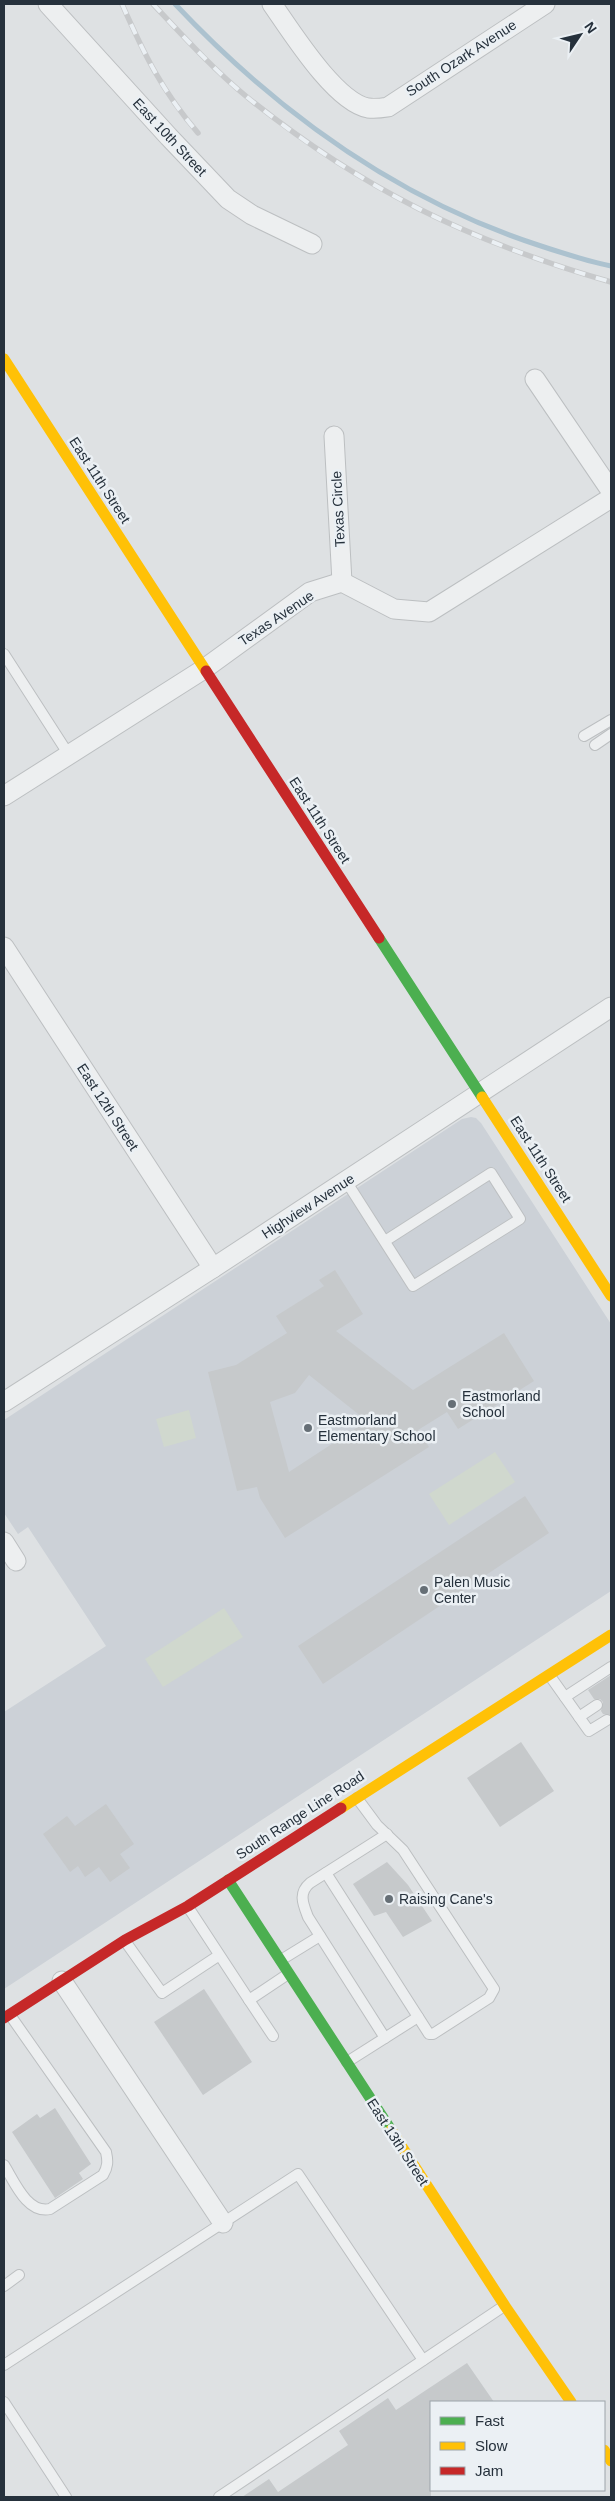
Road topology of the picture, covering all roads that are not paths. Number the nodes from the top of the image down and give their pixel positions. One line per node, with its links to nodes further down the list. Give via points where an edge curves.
1 (48, 4): 4 (street, East 10th Street, via 228,199 252,215)
2 (272, 4): 3 (street, South Ozark Avenue, via 313,64 343,93 367,108 388,107)
3 (545, 4)
4 (312, 244)
5 (4, 359): 12 (street, East 11th Street)
6 (535, 380): 8 (street)
7 (334, 436): 10 (street, Texas Circle)
8 (611, 491)
9 (611, 498): 10 (street, via 429,612 394,609)
10 (342, 582): 12 (street, Texas Avenue, via 310,592)
11 (4, 654): 17 (lane)
12 (204, 669): 17 (street, Texas Avenue); 21 (street, East 11th Street)
13 (611, 720): 15 (lane)
14 (611, 734): 16 (lane)
15 (584, 736)
16 (595, 745)
17 (68, 755): 18 (street, Texas Avenue)
18 (4, 796)
19 (4, 947): 24 (street, East 12th Street)
20 (611, 1007): 21 (street, Highview Avenue)
21 (480, 1093): 22 (street, Highview Avenue); 25 (street, East 11th Street)
22 (346, 1181): 23 (lane); 24 (street, Highview Avenue)
23 (385, 1241): 23 (lane, via 413,1286 520,1219 492,1174)
24 (213, 1268): 26 (street, Highview Avenue)
25 (611, 1296)
26 (4, 1402)
27 (4, 1542): 28 (street)
28 (16, 1561)
29 (611, 1635): 31 (street, South Range Line Road)
30 (611, 1667): 32 (lane)
31 (549, 1674): 32 (lane); 36 (street, South Range Line Road)
32 (565, 1697): 34 (lane)
33 (597, 1705): 34 (lane)
34 (579, 1717): 35 (lane, via 589,1732)
35 (607, 1720)
36 (356, 1797): 37 (lane, via 371,1819); 39 (street, South Range Line Road)
37 (387, 1834): 38 (lane); 49 (lane, via 403,1850 494,1989 489,1998 433,2034 429,2034)
38 (326, 1873): 41 (lane, via 306,1887 302,1895 308,1917); 49 (lane)
39 (228, 1880): 40 (street, South Range Line Road); 44 (street, East 13th Street)
40 (188, 1906): 42 (street, South Range Line Road); 43 (lane)
41 (320, 1936): 44 (lane); 51 (lane)
42 (125, 1940): 43 (lane, via 162,1993); 46 (street, South Range Line Road)
43 (218, 1956): 47 (lane)
44 (280, 1961): 45 (street, East 13th Street)
45 (288, 1973): 47 (lane); 52 (street, East 13th Street)
46 (62, 1981): 48 (street, South Range Line Road); 54 (street)
47 (249, 2000): 50 (lane)
48 (7, 2016): 53 (lane, via 108,2159 103,2175 50,2210 36,2208 28,2202)
49 (418, 2017): 51 (lane)
50 (273, 2036)
51 (385, 2038): 52 (lane)
52 (346, 2062): 57 (street, East 13th Street)
53 (4, 2164)
54 (223, 2223): 58 (lane, via 298,2174); 59 (lane)
55 (19, 2275): 56 (lane)
56 (4, 2286)
57 (504, 2306): 58 (lane); 60 (street, East 13th Street)
58 (423, 2360): 63 (lane)
59 (4, 2365)
60 (570, 2401)
61 (4, 2402): 62 (lane)
62 (66, 2497)
63 (219, 2497)

